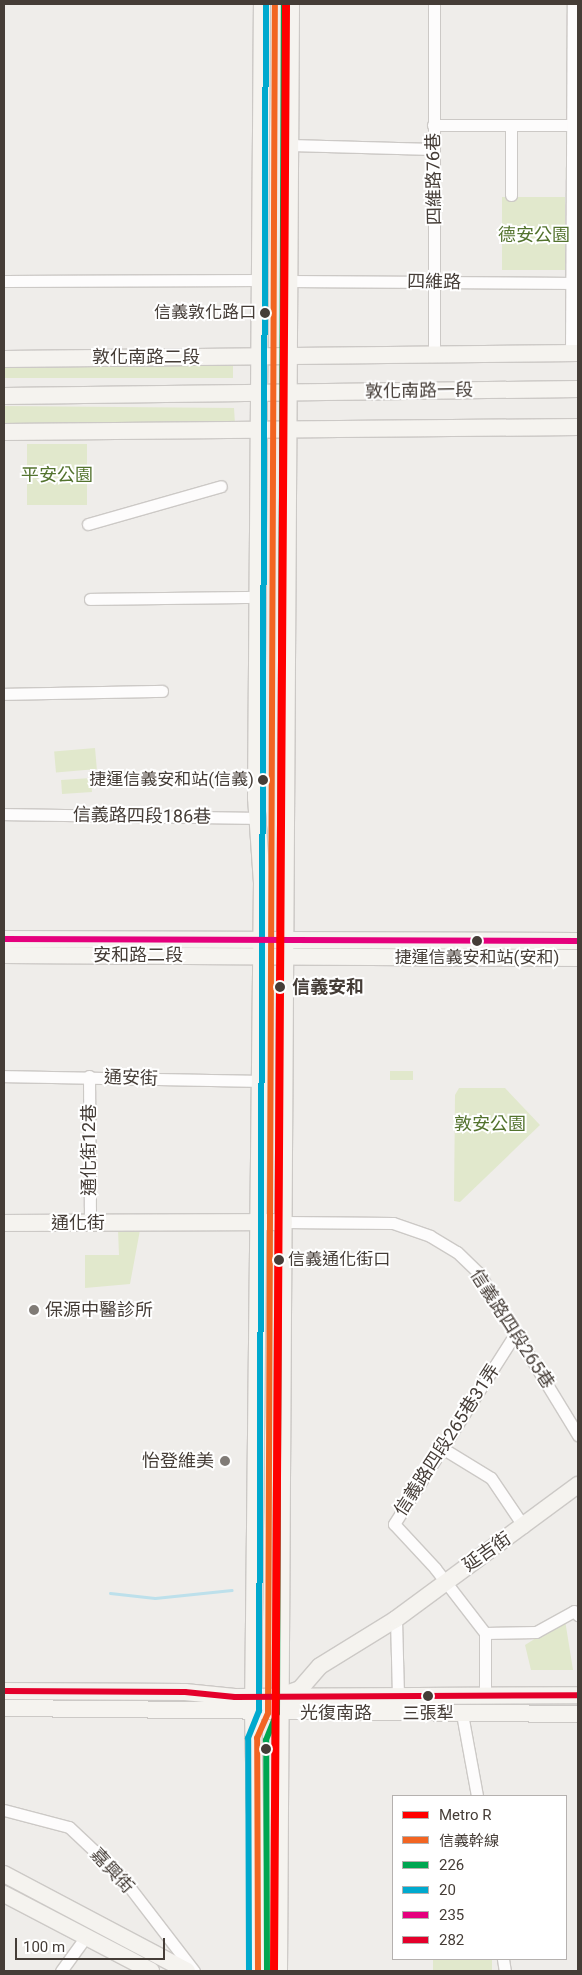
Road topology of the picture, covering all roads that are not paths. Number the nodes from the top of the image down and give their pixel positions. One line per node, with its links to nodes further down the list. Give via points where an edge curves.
1 (262, 4): 12 (main road)
2 (291, 4): 8 (main road)
3 (434, 4): 5 (street, 四維路76巷)
4 (573, 4): 7 (street)
5 (433, 125): 6 (street); 9 (street, 四維路76巷)
6 (511, 125): 7 (street); 10 (street)
7 (572, 125): 15 (street)
8 (290, 145): 9 (street); 13 (main road)
9 (433, 148): 14 (street, 四維路76巷)
10 (511, 195)
11 (4, 280): 12 (street)
12 (261, 280): 18 (main road)
13 (289, 281): 14 (street, 四維路); 19 (main road)
14 (435, 282): 15 (street, 四維路); 17 (street, 四維路76巷)
15 (575, 283): 16 (street)
16 (575, 353): 17 (main road, 敦化南路一段)
17 (434, 354): 19 (main road, 敦化南路一段)
18 (261, 356): 19 (main road, 敦化南路二段); 20 (main road, 敦化南路二段); 22 (main road)
19 (289, 356): 23 (main road)
20 (4, 359)
21 (578, 389): 23 (main road, 敦化南路一段)
22 (261, 392): 23 (main road, 敦化南路一段); 24 (main road, 敦化南路二段); 26 (main road)
23 (288, 392): 27 (main road)
24 (4, 396)
25 (578, 427): 27 (main road, 敦化南路一段)
26 (261, 430): 27 (main road); 28 (main road); 31 (main road)
27 (288, 430): 39 (main road)
28 (4, 432)
29 (221, 486): 30 (street)
30 (88, 524)
31 (259, 597): 32 (street); 36 (main road)
32 (90, 599)
33 (162, 691): 34 (street)
34 (4, 694)
35 (4, 814): 36 (street, 信義路四段186巷)
36 (256, 818): 39 (main road)
37 (4, 939): 39 (main road, 安和路二段)
38 (578, 941): 39 (main road)
39 (272, 948): 40 (main road, 安和路二段); 41 (main road); 44 (main road); 46 (main road)
40 (4, 955)
41 (578, 958)
42 (4, 1076): 43 (street, 通安街)
43 (89, 1076): 44 (street, 通安街); 48 (street, 通化街12巷)
44 (258, 1081): 45 (main road)
45 (258, 1222): 46 (main road, 通化街); 48 (main road, 通化街); 62 (main road)
46 (284, 1222): 49 (street, 信義路四段265巷, via 382,1222 430,1236 479,1273); 63 (main road)
47 (4, 1223): 48 (main road, 通化街)
48 (90, 1223)
49 (517, 1331): 50 (street, 信義路四段265巷); 51 (street, 信義路四段265巷31弄)
50 (578, 1435)
51 (442, 1448): 53 (street, via 491,1478); 54 (street, 信義路四段265巷31弄, via 394,1524)
52 (578, 1485): 53 (main road, 延吉街)
53 (524, 1527): 54 (main road, 延吉街)
54 (445, 1581): 56 (main road, 延吉街); 57 (street)
55 (578, 1615): 57 (street, via 574,1611 536,1632)
56 (396, 1620): 59 (street); 63 (main road, 延吉街, via 320,1666 300,1689)
57 (484, 1633): 60 (street)
58 (4, 1691): 62 (main road, 光復南路)
59 (398, 1695): 60 (main road, 光復南路); 63 (main road, 光復南路)
60 (485, 1695): 61 (main road, 光復南路)
61 (578, 1695)
62 (254, 1696): 63 (main road, 光復南路); 65 (main road)
63 (281, 1696): 66 (main road)
64 (4, 1708): 65 (main road, 光復南路)
65 (254, 1713): 66 (main road, 光復南路); 78 (main road)
66 (281, 1713): 67 (main road, 光復南路); 79 (main road)
67 (462, 1714): 68 (main road, 光復南路); 69 (street)
68 (578, 1714)
69 (477, 1795)
70 (4, 1810): 77 (street, 嘉興街, via 69,1827 121,1876)
71 (4, 1874): 76 (main road)
72 (4, 1894): 73 (main road)
73 (85, 1938): 74 (street); 75 (main road)
74 (61, 1971)
75 (151, 1971)
76 (186, 1971)
77 (194, 1971)
78 (258, 1971)
79 (279, 1971)

